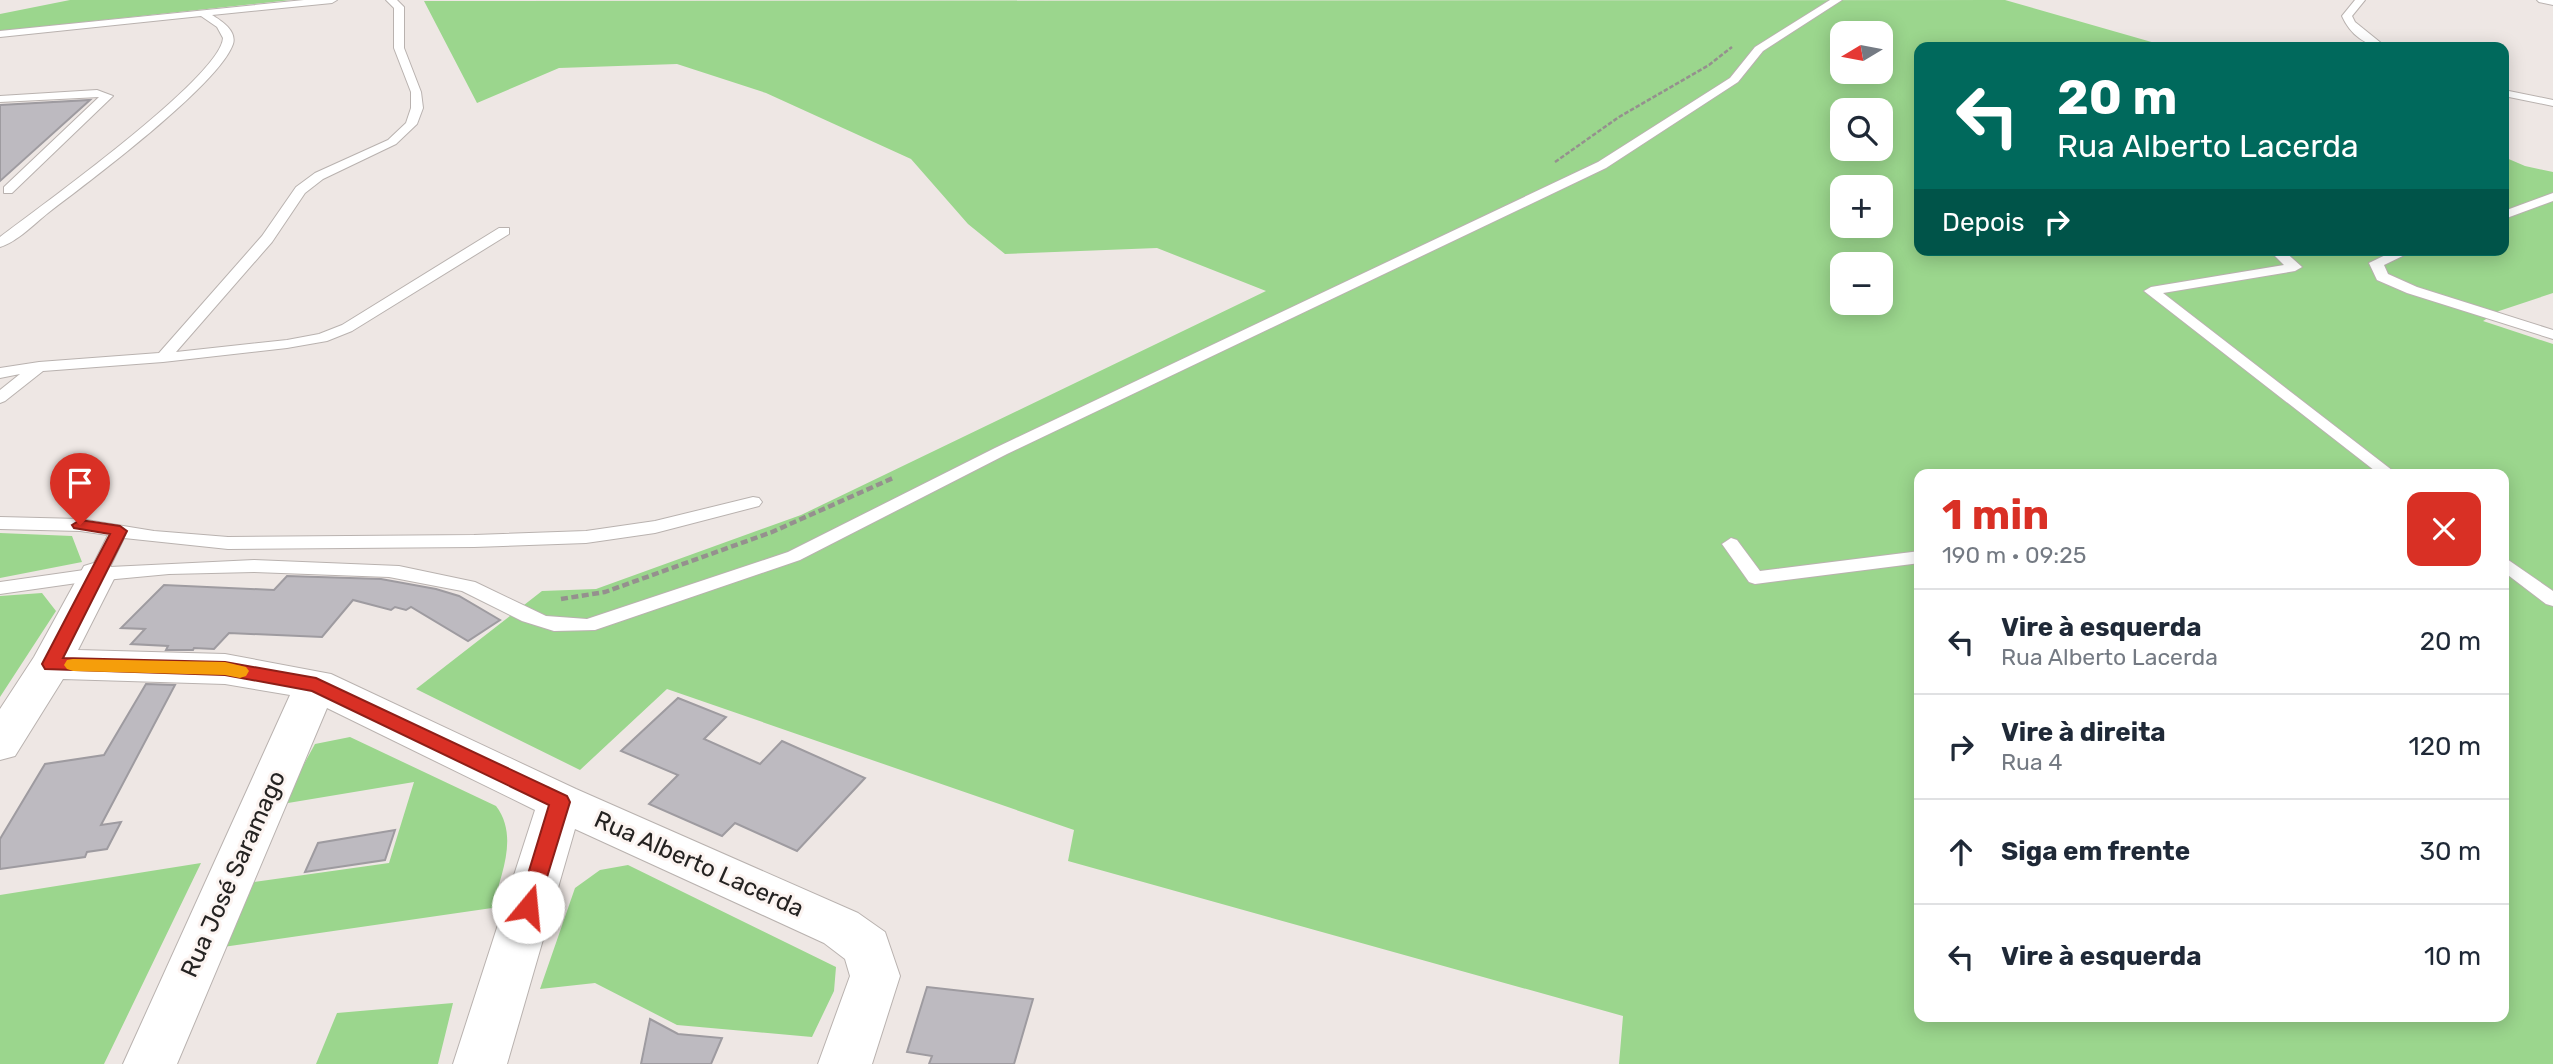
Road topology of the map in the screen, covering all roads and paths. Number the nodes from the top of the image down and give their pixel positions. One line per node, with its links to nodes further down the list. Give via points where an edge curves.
1 (332, 0): 7 (lane)
2 (391, 0): 23 (lane, via 399,7 399,48 416,92 411,124 392,142 319,176 300,190 267,239)
3 (1838, 0): 37 (lane, via 1759,49 1734,80 1602,165 1001,451 794,556 589,625 558,628)
4 (2360, 0): 10 (lane, via 2347,16 2357,32)
5 (2542, 0): 6 (lane)
6 (2553, 2)
7 (202, 13): 8 (lane); 19 (lane, via 228,34 220,58 167,112)
8 (2, 34)
9 (1741, 40): 14 (path)
10 (2373, 42)
11 (2509, 94): 13 (lane)
12 (0, 99): 15 (lane, via 107,96)
13 (2553, 103)
14 (1553, 164)
15 (8, 190)
16 (2553, 197): 17 (lane)
17 (2509, 213)
18 (504, 231): 23 (lane, via 335,333 287,344)
19 (0, 243)
20 (2282, 256): 27 (lane, via 2295,267 2151,291)
21 (2392, 256): 22 (lane, via 2376,262 2382,277)
22 (2553, 335)
23 (163, 358): 24 (lane)
24 (39, 367): 25 (lane); 26 (lane)
25 (0, 373)
26 (0, 398)
27 (2382, 469)
28 (893, 478): 37 (path, via 772,533 605,592 561,599)
29 (753, 502): 31 (lane, via 655,527 586,537 316,545 228,543)
30 (0, 523): 31 (lane)
31 (120, 531): 35 (lane)
32 (1731, 544): 33 (lane, via 1755,578)
33 (1914, 558)
34 (2509, 566): 38 (lane)
35 (97, 575): 36 (lane); 37 (lane, via 265,565 418,575 475,589); 39 (street)
36 (0, 588)
37 (495, 600)
38 (2553, 600)
39 (51, 664): 40 (street, Rua Alberto Lacerda, via 225,669); 41 (street)
40 (316, 685): 42 (street, Rua Alberto Lacerda); 43 (street, Rua José Saramago)
41 (0, 744)
42 (560, 802): 44 (street); 45 (street, Rua Alberto Lacerda, via 841,928 867,947 875,976)
43 (150, 1064)
44 (481, 1064)
45 (845, 1064)

